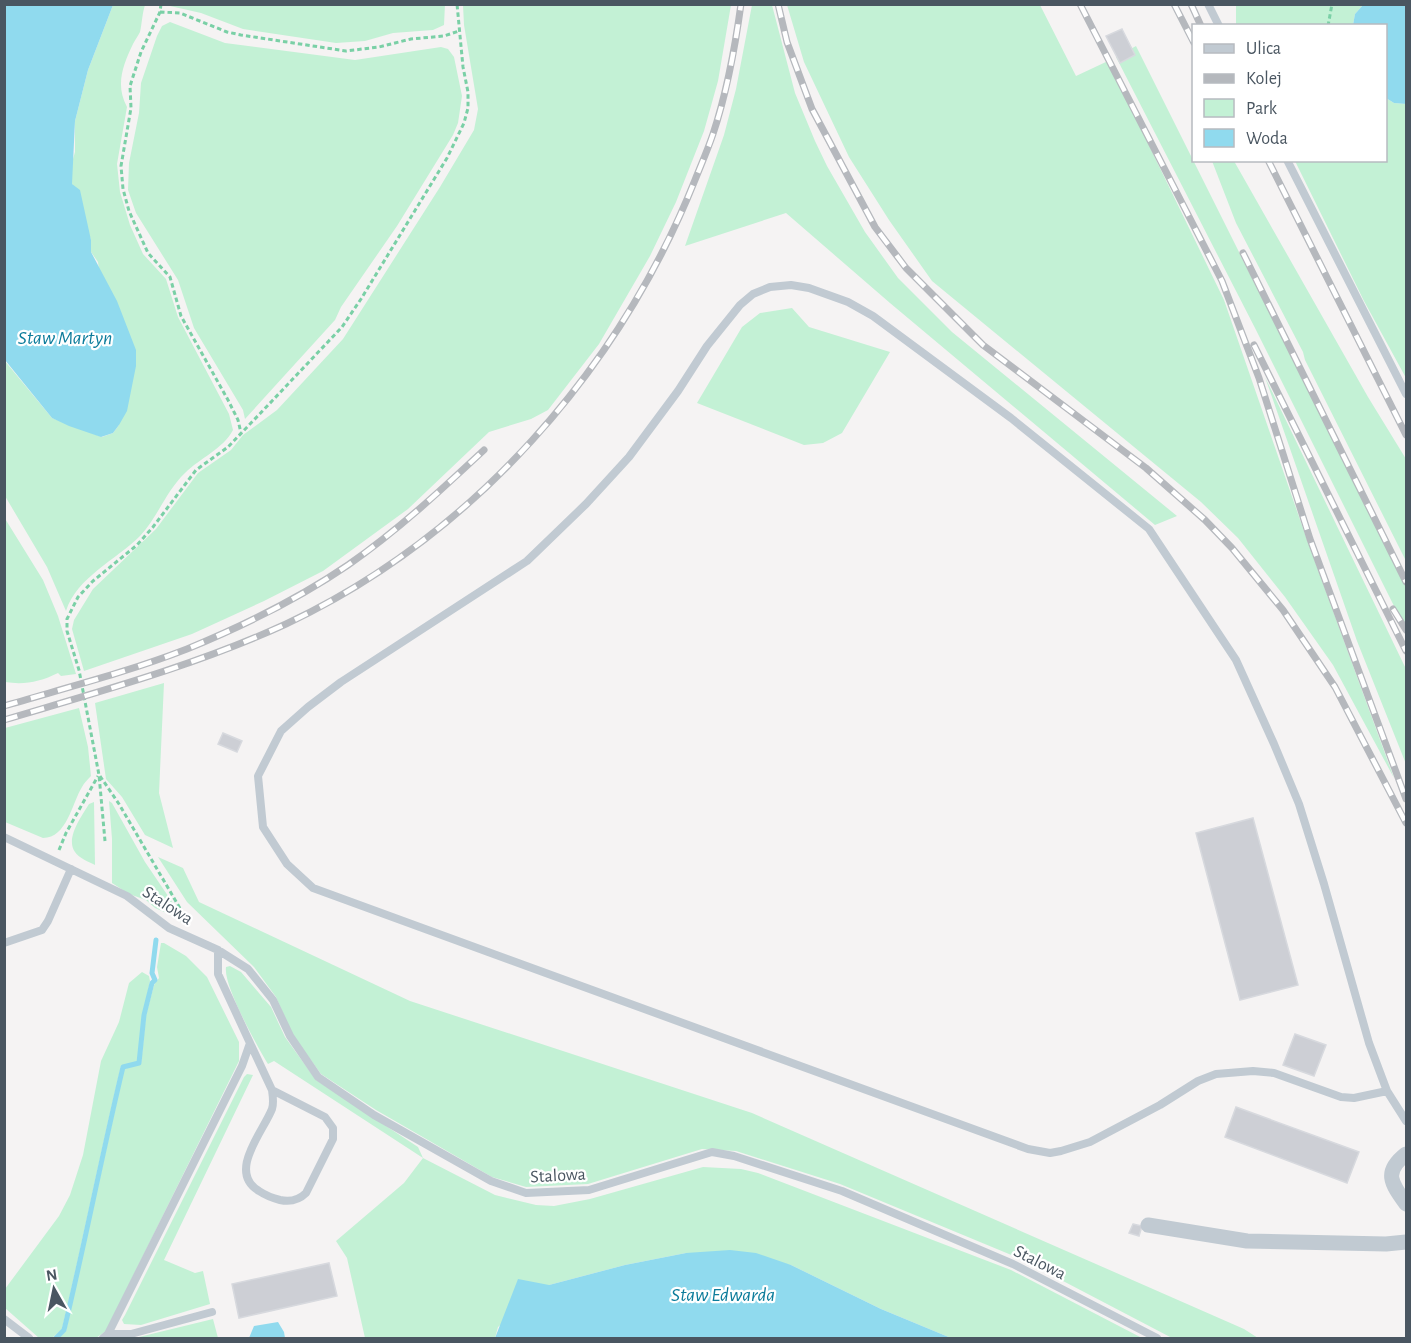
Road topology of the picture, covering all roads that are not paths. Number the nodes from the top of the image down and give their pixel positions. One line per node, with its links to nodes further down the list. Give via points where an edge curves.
1 (1208, 4): 2 (lane)
2 (1218, 24)
3 (1288, 162): 4 (lane)
4 (1407, 394)
5 (4, 837): 6 (lane, Stalowa)
6 (71, 869): 7 (lane, via 42,930); 8 (lane, Stalowa, via 127,896 169,928)
7 (4, 943)
8 (218, 950): 9 (lane, via 218,974); 21 (lane, Stalowa, via 248,969 273,1000 290,1036 318,1077 374,1115 491,1181 525,1193 589,1190 712,1152 734,1156 842,1191 1013,1264)
9 (250, 1043): 10 (lane); 19 (lane)
10 (272, 1090): 10 (lane, via 325,1117 333,1128 333,1139 306,1193 294,1200 275,1199 261,1192 248,1181 245,1171 273,1107)
11 (1387, 1090): 11 (lane, via 1369,1043 1299,804 1274,744 1236,660 1149,529 1011,418 873,316 809,288 770,287 740,305 628,457 586,504 527,561 340,682 308,707 281,731 258,776 263,827 287,864 313,888 1028,1149 1061,1151 1090,1142 1216,1074 1274,1073 1348,1098); 12 (lane)
12 (1407, 1121)
13 (1407, 1154): 14 (street, via 1395,1165 1391,1176)
14 (1407, 1204)
15 (1148, 1225): 16 (street, via 1247,1241)
16 (1407, 1242)
17 (212, 1312): 19 (lane, via 131,1334)
18 (4, 1319): 20 (lane)
19 (106, 1336)
20 (28, 1338)
21 (1157, 1338)

